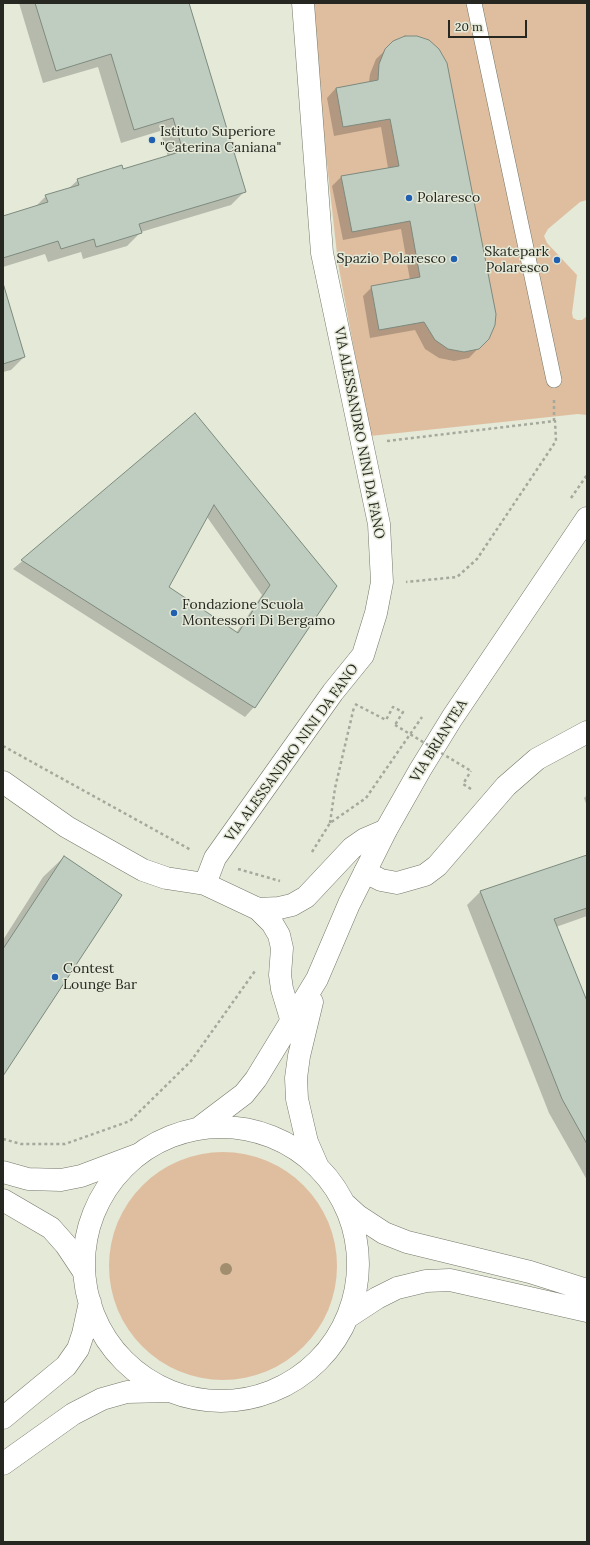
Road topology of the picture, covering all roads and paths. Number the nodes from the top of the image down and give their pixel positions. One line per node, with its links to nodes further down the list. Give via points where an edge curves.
1 (304, 3): 4 (main road, VIA ALESSANDRO NINI DA FANO, via 322,253)
2 (474, 3): 3 (lane)
3 (554, 380)
4 (363, 444): 8 (path, via 554,421 556,441 477,559 458,577); 19 (main road, VIA ALESSANDRO NINI DA FANO, via 379,524 382,553 382,582 376,613 363,655 333,692)
5 (587, 475): 6 (path)
6 (569, 502)
7 (587, 518): 17 (main road, VIA BRIANTEA, via 452,718)
8 (404, 582)
9 (357, 696): 16 (path, via 335,788)
10 (424, 713): 16 (path, via 366,798)
11 (377, 715): 15 (path, bridge, via 386,720 393,707 403,712 396,725 471,771 464,784 472,790)
12 (587, 732): 21 (main road, via 537,759 506,786 437,866 424,875 397,883 381,880)
13 (3, 746): 19 (path, via 196,853)
14 (3, 782): 23 (main road, via 67,827 143,870 166,878)
15 (476, 784)
16 (330, 823): 18 (path)
17 (386, 830): 21 (main road, VIA BRIANTEA); 25 (main road, via 352,848 306,897 292,905)
18 (312, 853)
19 (215, 858): 20 (path); 23 (main road, VIA ALESSANDRO NINI DA FANO)
20 (238, 868): 22 (path); 24 (path)
21 (365, 872): 27 (main road, VIA BRIANTEA)
22 (283, 882)
23 (205, 884): 24 (main road)
24 (227, 895): 25 (main road)
25 (258, 909): 28 (main road, via 279,935 282,948 282,989)
26 (256, 966): 30 (path, via 255,972 191,1061 130,1121 65,1144 21,1144)
27 (317, 979): 28 (main road); 32 (main road, via 296,1078 300,1117)
28 (292, 1022): 29 (main road, via 244,1094)
29 (199, 1128): 31 (main road, via 167,1138); 32 (main road, via 227,1126 258,1131 289,1144)
30 (3, 1139)
31 (137, 1155): 33 (main road, via 81,1176 61,1180 28,1179); 36 (main road, via 114,1178 94,1212 87,1234)
32 (317, 1165): 35 (main road, via 331,1181)
33 (3, 1172)
34 (3, 1200): 36 (main road, via 51,1228)
35 (346, 1206): 37 (main road, via 384,1233 407,1242 530,1272); 40 (main road, via 356,1236 358,1252 357,1279)
36 (84, 1272): 38 (main road)
37 (587, 1290)
38 (90, 1302): 41 (main road, via 102,1332 115,1350 140,1374); 42 (main road, via 87,1323 78,1348 66,1366)
39 (587, 1311): 40 (main road, via 450,1280 426,1281 397,1288)
40 (348, 1316): 41 (main road, via 323,1355 307,1371 264,1394 234,1400 204,1400)
41 (170, 1391): 43 (main road, via 127,1392 102,1399 73,1414)
42 (3, 1418)
43 (3, 1464)

